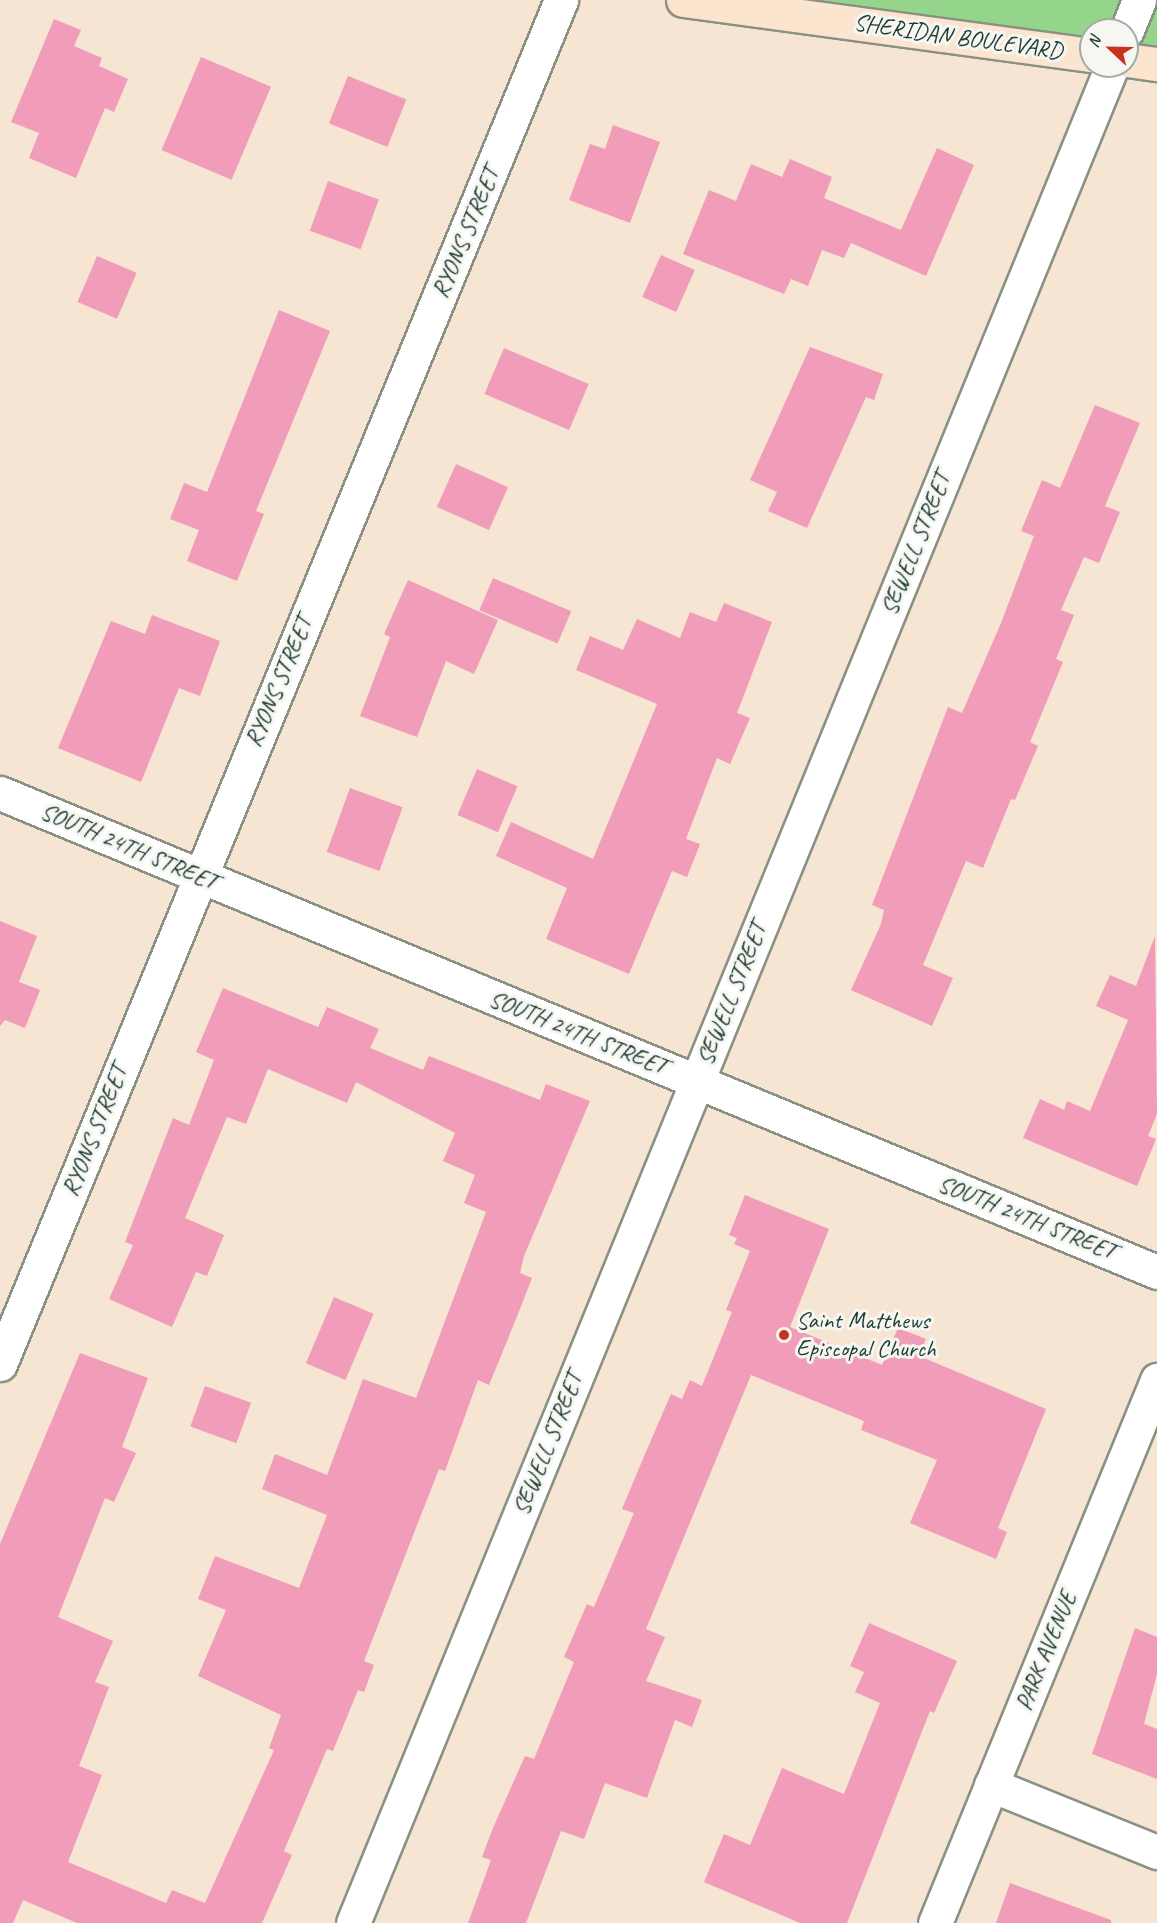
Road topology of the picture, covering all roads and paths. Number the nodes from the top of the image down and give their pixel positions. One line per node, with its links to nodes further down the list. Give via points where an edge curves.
1 (561, 0): 10 (street, RYONS STREET)
2 (683, 0): 5 (main road, SHERIDAN BOULEVARD)
3 (1139, 0): 4 (street)
4 (1132, 18)
5 (1079, 53)
6 (1139, 62): 7 (main road)
7 (1157, 64)
8 (1107, 78): 11 (street, SEWELL STREET)
9 (0, 793): 10 (street, SOUTH 24TH STREET)
10 (199, 877): 11 (street, SOUTH 24TH STREET); 13 (street, RYONS STREET)
11 (696, 1081): 12 (street, SOUTH 24TH STREET); 17 (street, SEWELL STREET)
12 (1157, 1272)
13 (0, 1364)
14 (1157, 1380): 15 (street, PARK AVENUE)
15 (992, 1785): 16 (street); 18 (street, PARK AVENUE)
16 (1157, 1852)
17 (353, 1923)
18 (935, 1923)

